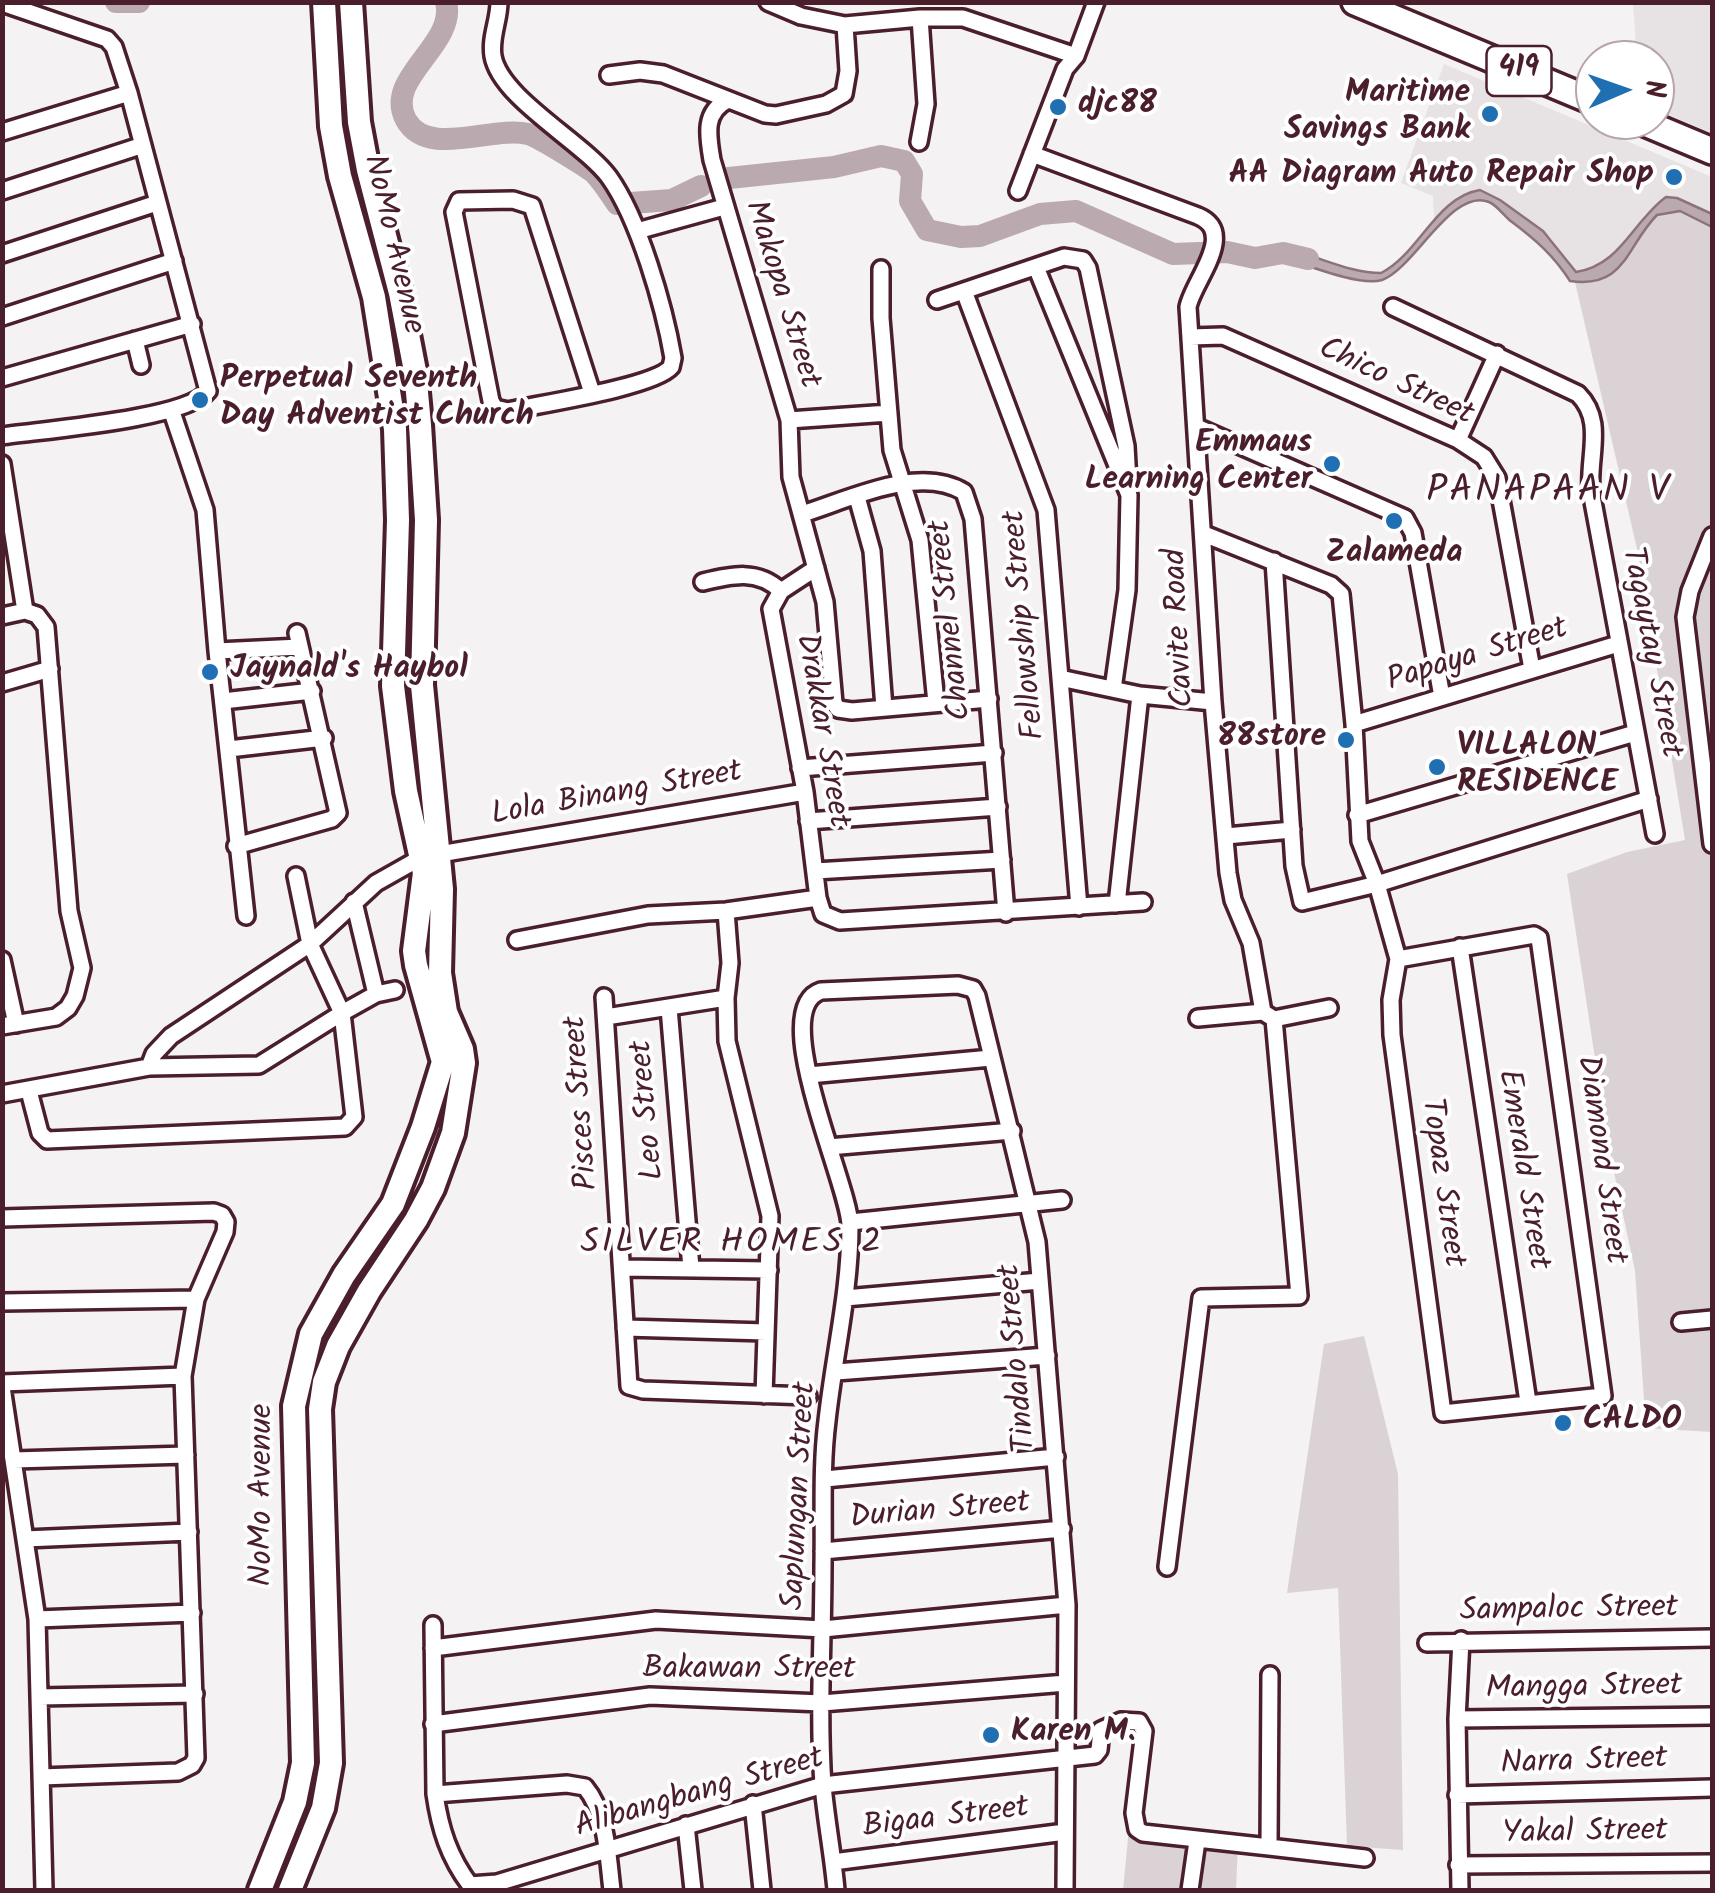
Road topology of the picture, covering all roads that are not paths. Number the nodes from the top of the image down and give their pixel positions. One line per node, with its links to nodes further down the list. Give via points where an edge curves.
1 (324, 2): 93 (main road, NoMo Avenue, via 330,126 374,296 395,430 393,686 406,791)
2 (351, 2): 93 (main road, NoMo Avenue, via 359,122 415,371 426,520 422,685)
3 (499, 2): 26 (street, via 492,44 498,70 606,174)
4 (768, 2): 10 (street)
5 (1086, 2): 11 (street)
6 (1096, 2): 11 (street)
7 (1355, 2): 14 (highway, 419)
8 (2, 3): 13 (street, via 107,39)
9 (920, 18): 10 (street); 11 (street, via 964,18); 18 (street, via 926,104)
10 (846, 25): 15 (street, via 847,84 836,101 776,115)
11 (1069, 59): 21 (street)
12 (609, 75): 15 (street, via 663,74)
13 (129, 93): 16 (street); 19 (street)
14 (1575, 94)
15 (728, 100): 25 (street, Makopa Street, via 717,105 709,124)
16 (2, 132)
17 (1675, 136): 20 (highway)
18 (919, 142)
19 (140, 146): 22 (street); 24 (street)
20 (1712, 151)
21 (1032, 154): 23 (street); 36 (street, Cavite Road, via 1208,220 1212,250 1189,300)
22 (2, 191)
23 (1018, 191)
24 (157, 203): 27 (street); 28 (street)
25 (724, 206): 26 (street); 44 (street, Makopa Street)
26 (634, 228): 41 (street, via 671,347 671,367 658,378)
27 (2, 254)
28 (174, 261): 34 (street); 35 (street)
29 (1036, 267): 31 (street); 50 (street); 50 (street, via 1074,257 1088,268 1126,446)
30 (881, 270): 43 (street)
31 (964, 291): 32 (street); 65 (street, Fellowship Street, via 1042,492)
32 (937, 300)
33 (1393, 307): 38 (street, Tagaytay Street)
34 (2, 317)
35 (192, 324): 37 (street); 42 (street, via 208,391)
36 (1190, 337): 45 (street, Cavite Road); 47 (street, Chico Street, via 1223,336)
37 (135, 340): 39 (street); 40 (street)
38 (1497, 354): 47 (street); 61 (street, Tagaytay Street, via 1589,404 1595,422 1590,490)
39 (141, 365)
40 (2, 378)
41 (592, 393): 41 (street, via 495,408 458,201 532,206)
42 (172, 412): 46 (street); 62 (street, via 205,510)
43 (889, 413): 44 (street); 49 (street)
44 (789, 420): 52 (street, Makopa Street, via 791,477)
45 (1197, 428): 53 (street, Cavite Road); 70 (street, via 1404,518 1413,533)
46 (2, 436)
47 (1458, 440): 64 (street, Chico Street, via 1484,456 1497,478)
48 (2, 464): 59 (street)
49 (902, 482): 51 (street, Channel Street); 71 (street, Channel Street, via 964,492); 74 (street, via 920,540)
50 (1128, 495): 67 (street, via 1127,590)
51 (856, 497): 52 (street, Channel Street); 75 (street, via 872,551)
52 (802, 514): 56 (street, Makopa Street)
53 (1204, 534): 55 (street); 73 (street, Cavite Road)
54 (1712, 536): 81 (street, via 1686,617)
55 (1274, 561): 76 (street, via 1341,594); 88 (street)
56 (816, 568): 58 (street, Drakkar Street); 75 (street, Makopa Street, via 834,703 844,711)
57 (703, 582): 58 (street, via 756,575)
58 (781, 591): 82 (street, Drakkar Street, via 771,609)
59 (25, 610): 60 (street); 63 (street, via 46,626)
60 (2, 616)
61 (1618, 644): 64 (street, Papaya Street); 77 (street, Tagaytay Street)
62 (216, 651): 68 (street, via 299,640); 72 (street)
63 (50, 668): 66 (street); 122 (street, via 69,911 82,968 68,1008)
64 (1532, 669): 70 (street, Papaya Street)
65 (1060, 678): 67 (street); 102 (street, Fellowship Street)
66 (2, 683)
67 (1112, 688): 69 (street)
68 (312, 690): 72 (street); 78 (street)
69 (1140, 696): 73 (street); 101 (street)
70 (1442, 697): 76 (street, Papaya Street)
71 (989, 698): 74 (street); 80 (street, Channel Street)
72 (223, 701): 79 (street)
73 (1213, 702): 90 (street, Cavite Road)
74 (936, 703): 75 (street)
75 (884, 708)
76 (1354, 724): 86 (street)
77 (1636, 733): 84 (street, Tagaytay Street); 86 (street)
78 (324, 738): 79 (street); 92 (street, via 338,813)
79 (229, 749): 92 (street)
80 (994, 753): 82 (street); 85 (street, Channel Street)
81 (1709, 766): 91 (street)
82 (800, 768): 83 (street, Drakkar Street)
83 (804, 792): 87 (street, Drakkar Street); 93 (street, Lola Binang Street)
84 (1650, 800): 89 (street, Tagaytay Street); 97 (street)
85 (998, 806): 87 (street); 94 (street, Channel Street)
86 (1358, 815): 97 (street, via 1363,855)
87 (808, 821): 95 (street, Drakkar Street)
88 (1292, 830): 90 (street); 97 (street, via 1302,902)
89 (1655, 834)
90 (1226, 836): 119 (street, Cavite Road, via 1233,900)
91 (1712, 844)
92 (236, 846): 105 (street)
93 (431, 856): 99 (street, via 398,868); 196 (main road, NoMo Avenue, via 414,951 443,1062 392,1204 324,1307 298,1376 293,1446 303,1763); 197 (main road, NoMo Avenue, via 442,988 462,1049 462,1077 433,1188 350,1321 324,1382 331,1763 323,1808)
94 (1002, 860): 95 (street); 104 (street, Channel Street)
95 (814, 871): 98 (street, Drakkar Street)
96 (296, 876): 107 (street)
97 (1377, 884): 109 (street)
98 (818, 898): 103 (street); 104 (street, Drakkar Street, via 830,920)
99 (354, 902): 107 (street); 112 (street)
100 (1143, 902): 101 (street)
101 (1117, 904): 102 (street)
102 (1080, 907): 104 (street)
103 (726, 912): 106 (street, via 648,915); 115 (street)
104 (1006, 912)
105 (246, 916)
106 (517, 940)
107 (310, 944): 118 (street); 124 (street, via 171,1036)
108 (1460, 947): 109 (street); 151 (street, Emerald Street); 151 (street, Diamond Street, via 1534,936 1542,945 1604,1396)
109 (1398, 959): 151 (street, Topaz Street, via 1392,1035 1443,1414)
110 (2, 960): 122 (street)
111 (395, 990): 112 (street)
112 (376, 994): 118 (street)
113 (813, 994): 123 (street, Tindalo Street, via 966,986 977,996); 125 (street, Saplungan Street, via 804,1007 802,1040)
114 (604, 996): 120 (street, Pisces Street)
115 (726, 998): 116 (street); 136 (street, via 728,1041 770,1216)
116 (669, 1008): 120 (street); 135 (street, Leo Street)
117 (1329, 1008): 119 (street)
118 (342, 1013): 124 (street, via 259,1065); 126 (street, via 354,1117 345,1127 48,1140)
119 (1268, 1015): 121 (street); 160 (street, Cavite Road, via 1299,1296 1201,1298)
120 (606, 1018): 134 (street, Pisces Street)
121 (1198, 1018)
122 (9, 1025)
123 (992, 1058): 125 (street); 128 (street, Tindalo Street)
124 (149, 1066): 126 (street)
125 (809, 1076): 129 (street, Saplungan Street)
126 (28, 1091): 127 (street)
127 (2, 1094)
128 (1012, 1131): 129 (street); 131 (street, Tindalo Street)
129 (829, 1147): 133 (street, Saplungan Street)
130 (1062, 1200): 131 (street)
131 (1029, 1205): 133 (street); 137 (street, Tindalo Street)
132 (2, 1218): 139 (street, via 222,1215 226,1232)
133 (850, 1222): 138 (street, Saplungan Street)
134 (622, 1268): 135 (street); 143 (street, Pisces Street)
135 (691, 1268): 136 (street)
136 (769, 1270): 144 (street)
137 (1040, 1281): 138 (street); 145 (street, Tindalo Street)
138 (845, 1298): 146 (street, Saplungan Street)
139 (196, 1299): 140 (street); 147 (street)
140 (2, 1302)
141 (1712, 1320): 142 (street)
142 (1682, 1322)
143 (626, 1328): 144 (street); 149 (street, Pisces Street, via 629,1386)
144 (766, 1332): 149 (street)
145 (1047, 1356): 146 (street); 153 (street, Tindalo Street)
146 (836, 1372): 155 (street, Saplungan Street)
147 (182, 1376): 148 (street); 152 (street)
148 (2, 1385): 154 (street)
149 (764, 1395): 150 (street)
150 (808, 1396)
151 (1528, 1402)
152 (186, 1456): 154 (street); 157 (street)
153 (1056, 1457): 155 (street); 156 (street, Tindalo Street)
154 (14, 1460): 158 (street)
155 (825, 1479): 159 (street, Saplungan Street)
156 (1062, 1529): 159 (street, Durian Street); 161 (street, Tindalo Street)
157 (189, 1532): 158 (street); 162 (street)
158 (25, 1538): 163 (street)
159 (824, 1551): 165 (street, Saplungan Street)
160 (1167, 1568)
161 (1067, 1604): 165 (street); 171 (street, Tindalo Street)
162 (192, 1613): 163 (street); 172 (street)
163 (37, 1620): 173 (street)
164 (433, 1626): 169 (street)
165 (823, 1629): 169 (street, via 656,1620); 174 (street, Saplungan Street)
166 (1712, 1638): 167 (street, Sampaloc Street)
167 (1461, 1640): 168 (street, Sampaloc Street); 176 (street)
168 (1427, 1644)
169 (434, 1648): 177 (street)
170 (1270, 1675): 188 (street)
171 (1066, 1683): 174 (street, Bakawan Street); 178 (street, Tindalo Street)
172 (195, 1694): 173 (street); 179 (street, via 198,1751 186,1769)
173 (38, 1697): 179 (street)
174 (822, 1703): 177 (street, Bakawan Street, via 650,1696); 180 (street, Saplungan Street)
175 (1712, 1716): 176 (street, Mangga Street)
176 (1456, 1720): 183 (street)
177 (434, 1724): 182 (street)
178 (1067, 1757): 180 (street, Alibangbang Street); 186 (street, Tindalo Street); 187 (street, via 1096,1754 1100,1730 1139,1722 1144,1731 1138,1829)
179 (41, 1777): 195 (street)
180 (823, 1784): 184 (street, Alibangbang Street); 191 (street, Saplungan Street)
181 (1712, 1788): 183 (street, Narra Street)
182 (435, 1794): 189 (street, via 577,1784 594,1802); 194 (street, Alibangbang Street, via 446,1844 470,1885)
183 (1457, 1795): 193 (street)
184 (754, 1804): 185 (street, Alibangbang Street); 201 (street)
185 (686, 1825): 189 (street, Alibangbang Street); 200 (street)
186 (1066, 1832): 191 (street, Bigaa Street); 203 (street, Tindalo Street)
187 (1198, 1841): 188 (street); 204 (street)
188 (1270, 1847): 190 (street)
189 (607, 1850): 194 (street, Alibangbang Street); 199 (street)
190 (1365, 1858)
191 (833, 1862): 202 (street, Saplungan Street)
192 (1712, 1863): 193 (street, Yakal Street)
193 (1458, 1866): 205 (street)
194 (536, 1871): 198 (street)
195 (44, 1890)
196 (260, 1890)
197 (290, 1890)
198 (538, 1890)
199 (612, 1890)
200 (693, 1890)
201 (762, 1890)
202 (836, 1890)
203 (1065, 1890)
204 (1190, 1890)
205 (1460, 1890)

